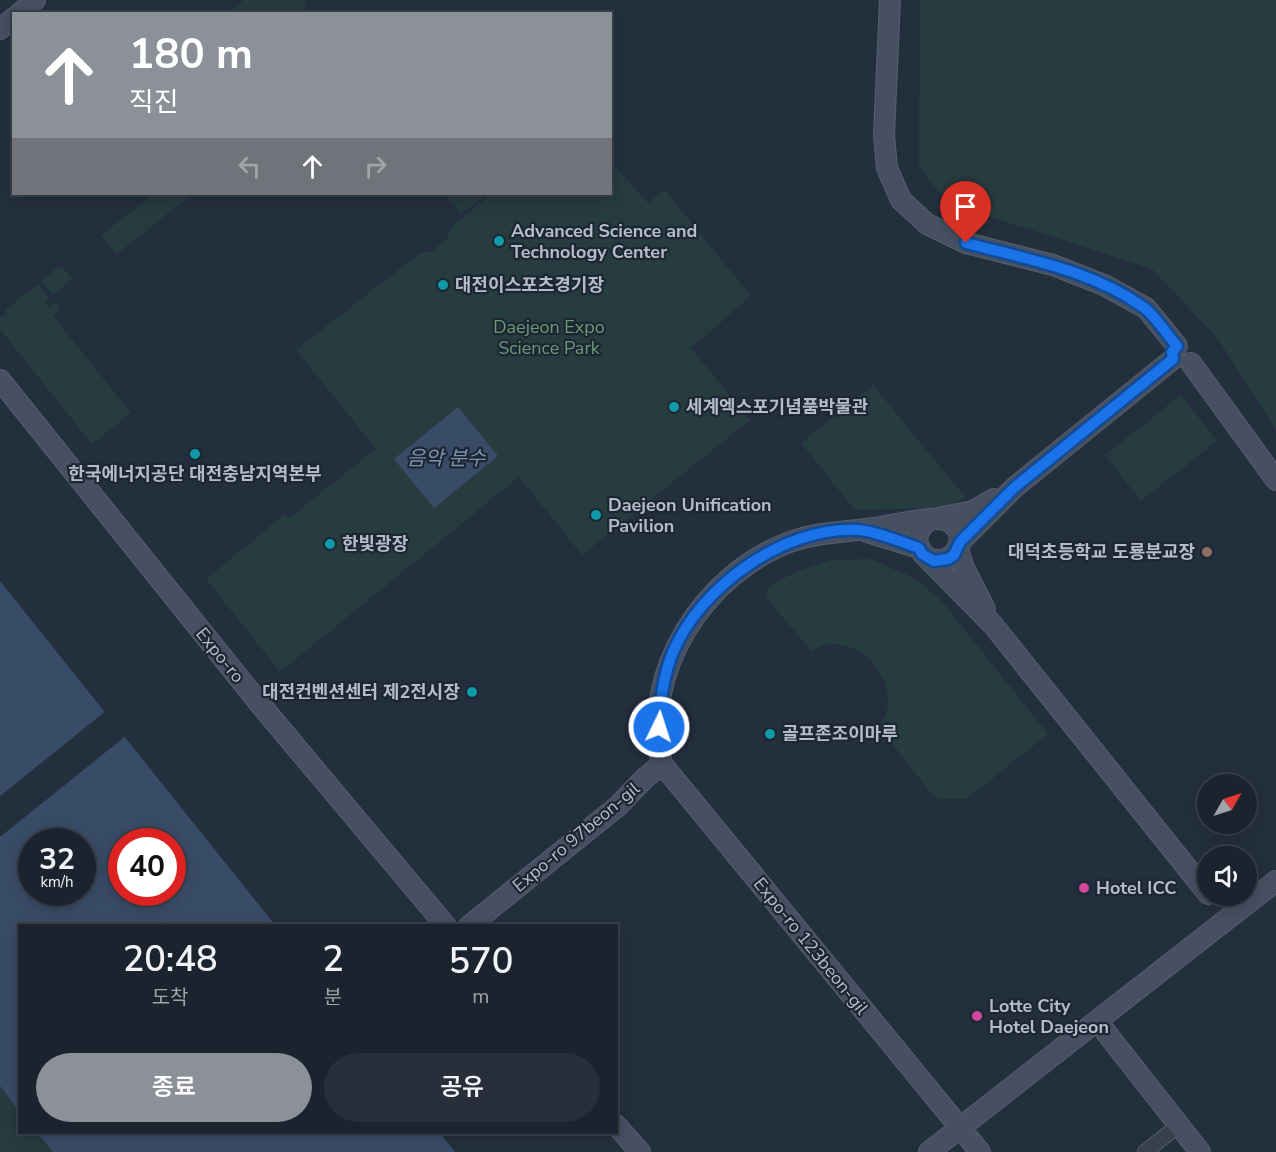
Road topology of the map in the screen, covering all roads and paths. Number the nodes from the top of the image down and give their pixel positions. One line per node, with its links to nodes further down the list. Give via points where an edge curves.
1 (35, 0): 3 (street)
2 (890, 0): 6 (street, via 884,135 887,168 901,200 927,224 966,243 1053,265 1104,285 1146,308)
3 (21, 12)
4 (12, 20): 5 (street)
5 (0, 29)
6 (1180, 356): 8 (street); 9 (street)
7 (0, 380): 20 (street, Expo-ro, via 264,708)
8 (1276, 480)
9 (1015, 487): 10 (street, via 973,512); 12 (street)
10 (934, 519): 11 (street); 12 (street, via 956,528); 13 (street, via 920,528 917,535)
11 (859, 530): 13 (street); 15 (street, via 827,532 789,542 763,555 714,593 690,622 665,676 658,747)
12 (959, 545): 13 (street, via 948,559 934,561); 14 (street, via 964,568)
13 (923, 553): 14 (street)
14 (993, 625): 16 (street)
15 (663, 764): 21 (street, Expo-ro 97beon-gil, via 618,806); 25 (street, Expo-ro 123beon-gil)
16 (1197, 881)
17 (1276, 881): 19 (street)
18 (1217, 906): 19 (street)
19 (1227, 919): 22 (street)
20 (444, 924)
21 (471, 924)
22 (1097, 1021): 23 (street); 25 (street)
23 (1179, 1125): 29 (street); 30 (street)
24 (618, 1127): 26 (street)
25 (960, 1127): 27 (street); 28 (street, Expo-ro 123beon-gil)
26 (640, 1152)
27 (929, 1152)
28 (980, 1152)
29 (1145, 1152)
30 (1200, 1152)

